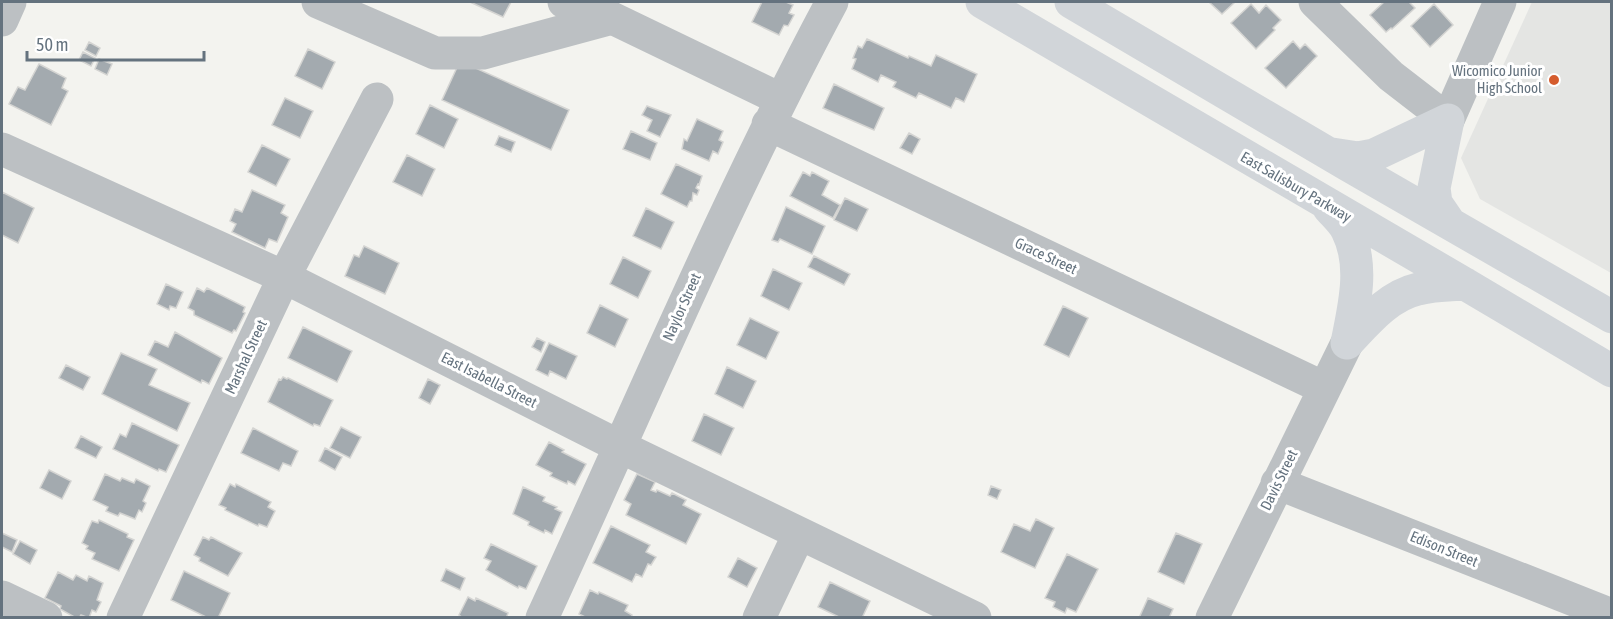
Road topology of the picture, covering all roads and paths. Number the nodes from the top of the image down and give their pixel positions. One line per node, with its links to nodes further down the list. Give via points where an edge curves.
1 (10, 2): 10 (street)
2 (318, 2): 9 (street, via 435,53 483,53)
3 (564, 2): 9 (street, Grace Street)
4 (832, 2): 12 (street, Naylor Street)
5 (982, 2): 16 (main road, East Salisbury Parkway)
6 (1071, 2): 15 (main road)
7 (1315, 2): 13 (street, via 1390,76)
8 (1500, 2): 13 (street)
9 (612, 10): 12 (street, Grace Street)
10 (2, 20)
11 (377, 99): 18 (street, Marshal Street)
12 (774, 112): 23 (street, Grace Street); 24 (street, Naylor Street)
13 (1448, 120): 15 (main road, via 1374,155 1346,157); 17 (main road, via 1434,188 1436,203)
14 (2, 149): 18 (street, East Isabella Street)
15 (1326, 152): 17 (main road)
16 (1324, 202): 19 (main road, East Salisbury Parkway); 21 (main road, via 1346,229 1356,262)
17 (1449, 222): 20 (main road)
18 (284, 277): 24 (street, East Isabella Street); 30 (street, Marshal Street)
19 (1465, 284): 21 (main road, via 1407,292 1383,307); 22 (main road, East Salisbury Parkway)
20 (1611, 317)
21 (1347, 343): 23 (street, Davis Street)
22 (1611, 371)
23 (1324, 388): 25 (street, Davis Street)
24 (621, 447): 26 (street, East Isabella Street); 31 (street, Naylor Street)
25 (1277, 483): 28 (street, Edison Street); 34 (street, Davis Street)
26 (799, 534): 32 (street); 33 (street, East Isabella Street)
27 (2, 597): 29 (street)
28 (1611, 615)
29 (46, 618)
30 (123, 618)
31 (542, 618)
32 (759, 618)
33 (975, 618)
34 (1212, 618)

